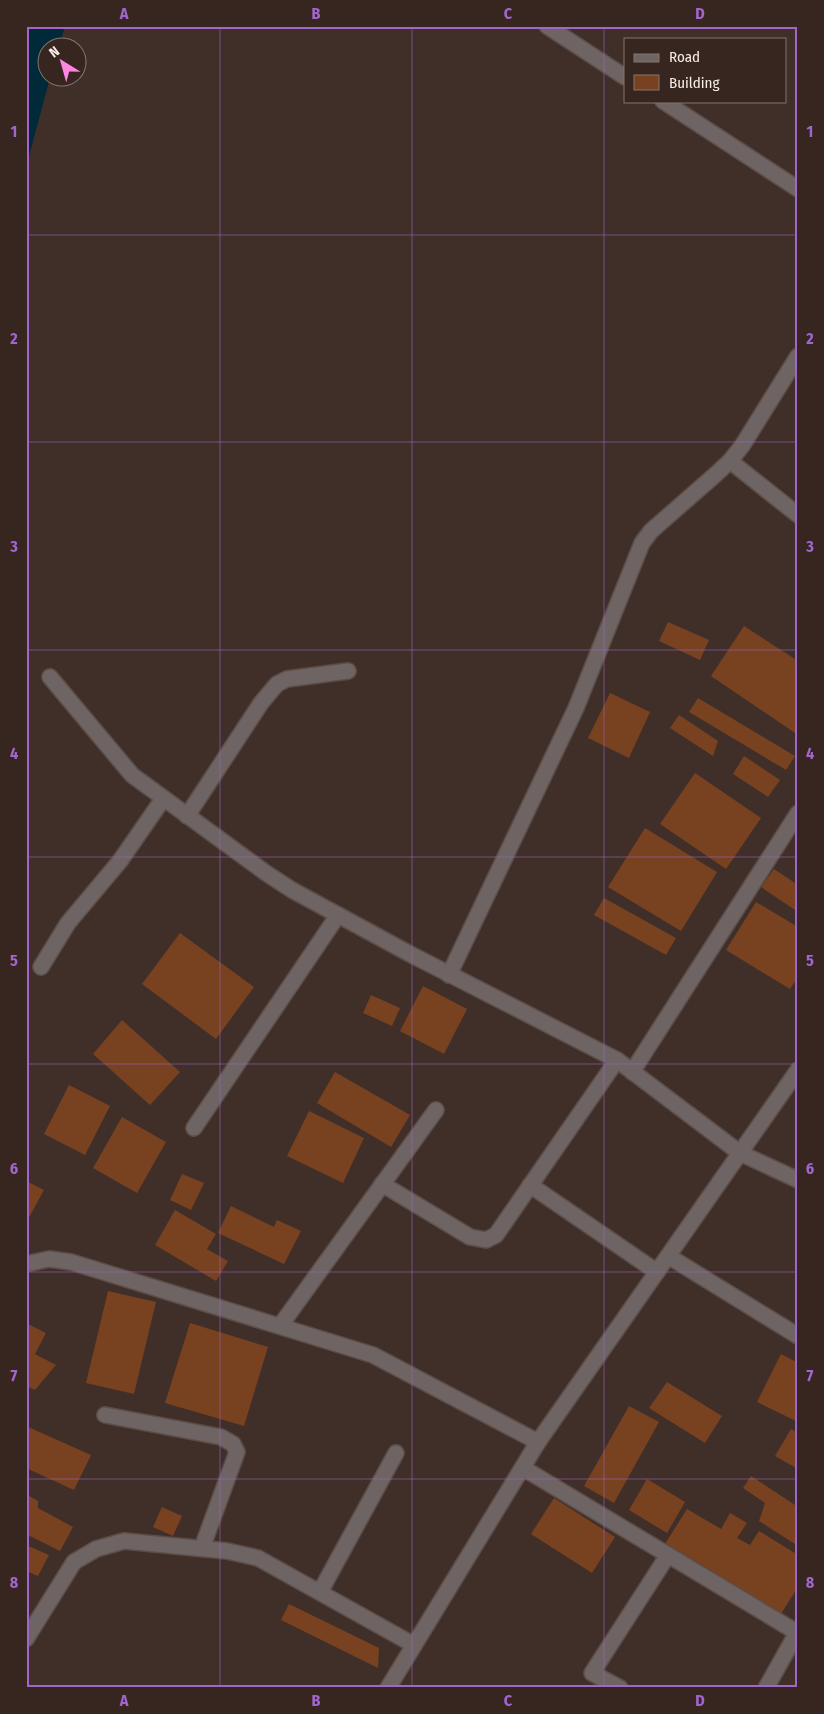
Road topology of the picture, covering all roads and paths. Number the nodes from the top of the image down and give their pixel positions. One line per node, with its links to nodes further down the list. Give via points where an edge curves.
1 (547, 26): 2 (street)
2 (624, 76)
3 (665, 102): 4 (street)
4 (798, 189)
5 (798, 356): 6 (street)
6 (730, 461): 7 (street); 15 (street, via 650,531 642,543 576,708)
7 (798, 515)
8 (348, 670): 12 (street, via 286,679 277,684 261,703)
9 (50, 677): 10 (street, via 132,775)
10 (163, 799): 12 (street); 14 (street, via 120,861 68,923)
11 (798, 813): 18 (street)
12 (187, 816): 13 (street, via 266,873)
13 (338, 915): 15 (street); 20 (street)
14 (41, 967)
15 (449, 975): 16 (street)
16 (617, 1060): 18 (street); 24 (street)
17 (798, 1070): 21 (street)
18 (632, 1072): 21 (street)
19 (436, 1110): 23 (street)
20 (194, 1128)
21 (740, 1153): 22 (street); 25 (street)
22 (798, 1180)
23 (382, 1184): 24 (street, via 470,1237 486,1240 496,1234); 28 (street)
24 (530, 1185): 27 (street)
25 (668, 1256): 27 (street); 29 (street)
26 (26, 1264): 28 (street, via 49,1259 71,1262)
27 (657, 1272): 31 (street)
28 (280, 1326): 31 (street, via 373,1355)
29 (798, 1336)
30 (106, 1415): 34 (street, via 221,1437 233,1444 237,1452)
31 (538, 1442): 33 (street)
32 (396, 1453): 36 (street)
33 (523, 1468): 35 (street); 39 (street)
34 (202, 1548): 36 (street, via 258,1558); 38 (street, via 124,1542 96,1549 74,1562)
35 (668, 1555): 37 (street); 41 (street, via 592,1673)
36 (320, 1592): 39 (street)
37 (798, 1632): 42 (street)
38 (26, 1639)
39 (414, 1645): 40 (street)
40 (388, 1688)
41 (620, 1688)
42 (766, 1688)

